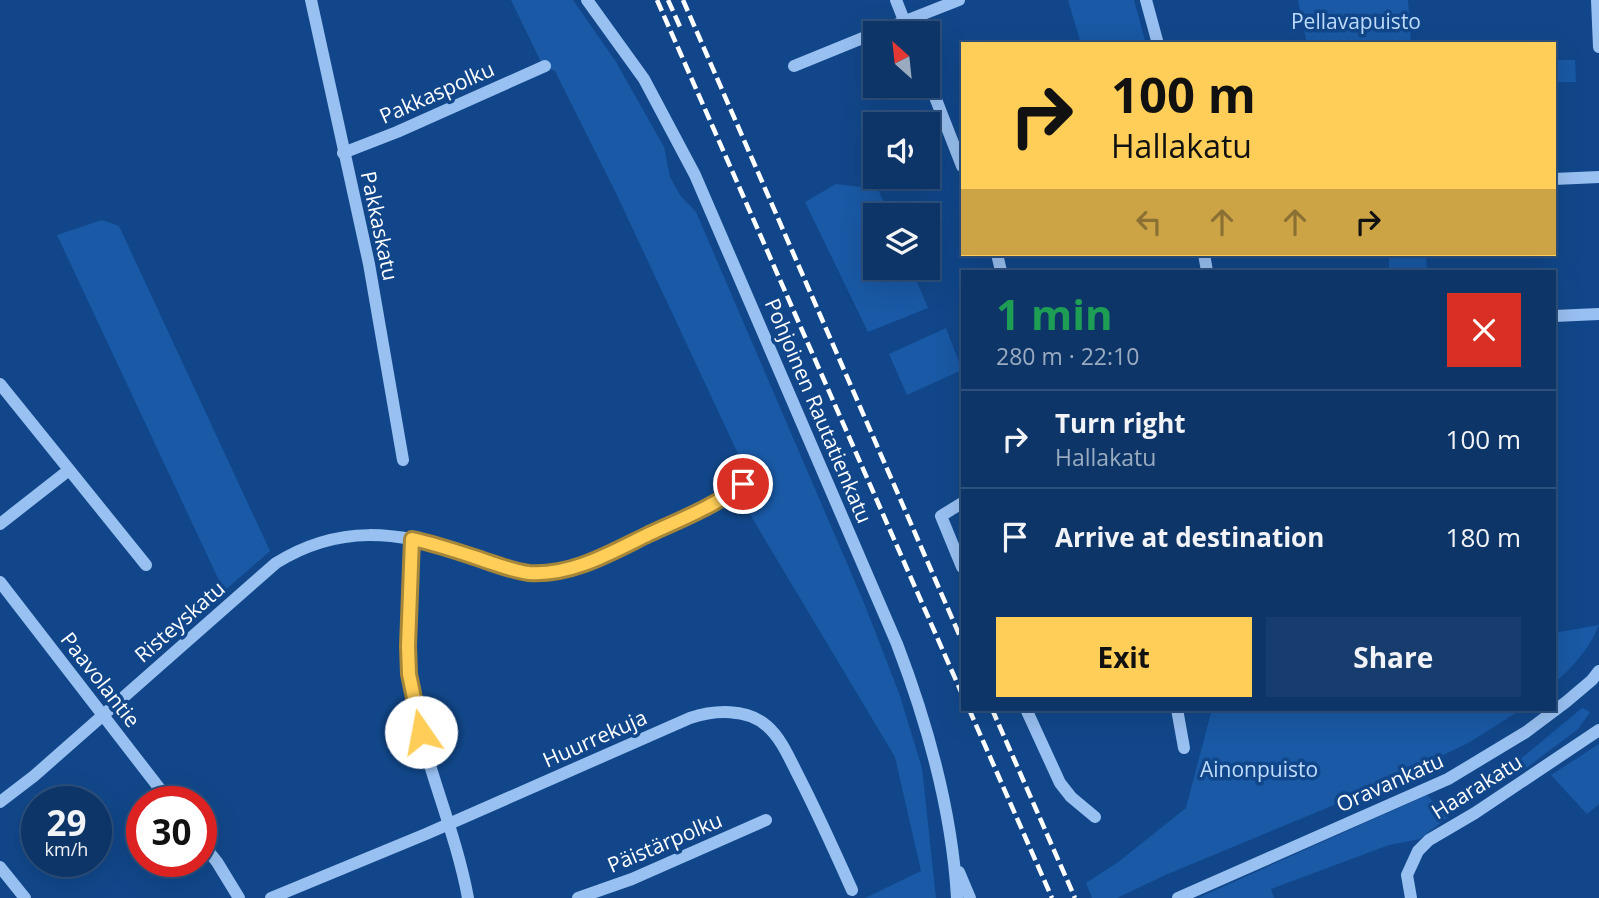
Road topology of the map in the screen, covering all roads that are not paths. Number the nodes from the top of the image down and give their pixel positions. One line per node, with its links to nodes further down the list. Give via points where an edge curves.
1 (311, 0): 15 (street, Pakkaskatu)
2 (587, 0): 45 (street, Pohjoinen Rautatienkatu, via 644,79 695,175 897,644 928,731)
3 (896, 0): 7 (street)
4 (959, 0): 8 (street)
5 (1146, 0): 10 (street)
6 (1597, 0): 11 (street)
7 (905, 21)
8 (919, 21)
9 (863, 38): 13 (street)
10 (1157, 42)
11 (1599, 47)
12 (545, 66): 15 (street, Pakkaspolku)
13 (794, 66)
14 (935, 98): 16 (street)
15 (343, 153): 22 (street, Pakkaskatu, via 369,264)
16 (961, 163)
17 (1599, 177): 18 (street)
18 (1556, 179)
19 (1599, 314): 20 (street)
20 (1556, 316)
21 (0, 384): 23 (street)
22 (403, 460)
23 (69, 470): 26 (street); 29 (street)
24 (743, 484): 27 (street, Risteyskatu, via 726,497 613,552 550,572 508,569)
25 (961, 504): 28 (street, via 942,516)
26 (0, 524)
27 (412, 539): 36 (street, Risteyskatu, via 357,535 310,544 295,552 276,563); 43 (street, via 409,674)
28 (961, 564)
29 (146, 565)
30 (0, 582): 36 (street, Paavolantie)
31 (1599, 671): 32 (street, Oravankatu)
32 (1556, 710)
33 (1027, 711): 41 (street, via 1060,783)
34 (1177, 711): 38 (street)
35 (1554, 711): 55 (street, Oravankatu, via 1448,779)
36 (104, 715): 39 (street, Paavolantie); 40 (street, Risteyskatu)
37 (1599, 730): 56 (street, Haarakatu, via 1429,840 1407,874)
38 (1184, 748)
39 (158, 786)
40 (0, 802)
41 (1095, 817)
42 (766, 820): 52 (street, Päistärpolku)
43 (447, 824): 47 (street, Huurrekuja, via 690,718 734,713 767,725 775,736); 50 (street, Huurrekuja); 51 (street)
44 (217, 862): 49 (street)
45 (955, 862): 53 (street, Pohjoinen Rautatienkatu); 54 (street, Pohjoinen Rautatienkatu)
46 (0, 867): 48 (street)
47 (852, 890)
48 (26, 898)
49 (239, 898)
50 (271, 898)
51 (468, 898)
52 (578, 898)
53 (957, 898)
54 (970, 898)
55 (1178, 898)
56 (1411, 898)

